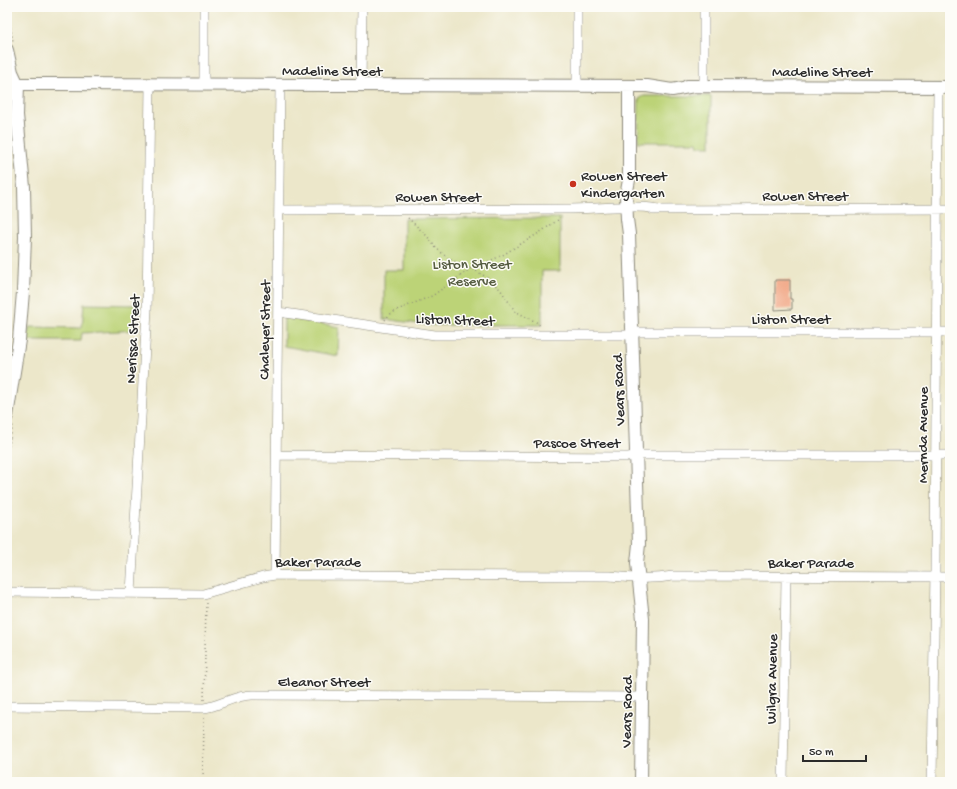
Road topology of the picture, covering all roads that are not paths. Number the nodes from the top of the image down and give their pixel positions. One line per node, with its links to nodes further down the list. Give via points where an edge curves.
1 (204, 7): 8 (street)
2 (362, 7): 10 (street)
3 (577, 7): 11 (street)
4 (704, 7): 13 (street)
5 (8, 59): 6 (street)
6 (12, 83): 7 (street, Madeline Street); 23 (street, via 24,187 24,267 19,340)
7 (150, 85): 8 (street, Madeline Street); 34 (street, Nerissa Street, via 147,311)
8 (204, 85): 9 (street, Madeline Street)
9 (280, 86): 10 (street, Madeline Street); 18 (street, Chaleyer Street)
10 (361, 86): 11 (street, Madeline Street)
11 (577, 86): 12 (street, Madeline Street)
12 (629, 86): 13 (street, Madeline Street, via 665,83); 15 (street, Vears Road)
13 (699, 86): 14 (street, Madeline Street)
14 (944, 87): 16 (street, Mernda Avenue)
15 (629, 209): 16 (street, Rowen Street); 18 (street, Rowen Street); 22 (street, Vears Road)
16 (937, 209): 17 (street, Rowen Street); 20 (street, Mernda Avenue)
17 (950, 209)
18 (279, 210): 19 (street, Chaleyer Street)
19 (278, 312): 22 (street, Liston Street, via 435,335); 24 (street, Chaleyer Street)
20 (937, 332): 21 (street, Liston Street); 22 (street, Liston Street); 25 (street, Mernda Avenue)
21 (950, 332)
22 (632, 333): 27 (street, Vears Road)
23 (7, 416)
24 (277, 455): 27 (street, Pascoe Street); 28 (street, Chaleyer Street)
25 (936, 455): 26 (street, Pascoe Street); 27 (street, Pascoe Street); 31 (street, Mernda Avenue)
26 (950, 455)
27 (636, 456): 29 (street, Vears Road, via 639,544 637,555)
28 (275, 575): 29 (street, Baker Parade); 34 (street, Baker Parade, via 207,594)
29 (642, 576): 30 (street, Baker Parade); 35 (street, Vears Road)
30 (786, 576): 31 (street, Baker Parade); 38 (street, Wilgra Avenue)
31 (935, 577): 32 (street, Baker Parade); 39 (street, Mernda Avenue)
32 (950, 577)
33 (7, 592): 34 (street, Baker Parade)
34 (131, 593)
35 (642, 697): 36 (street, Eleanor Street, via 252,695 204,708); 37 (street, Vears Road)
36 (7, 706)
37 (641, 782)
38 (783, 782)
39 (932, 782)

